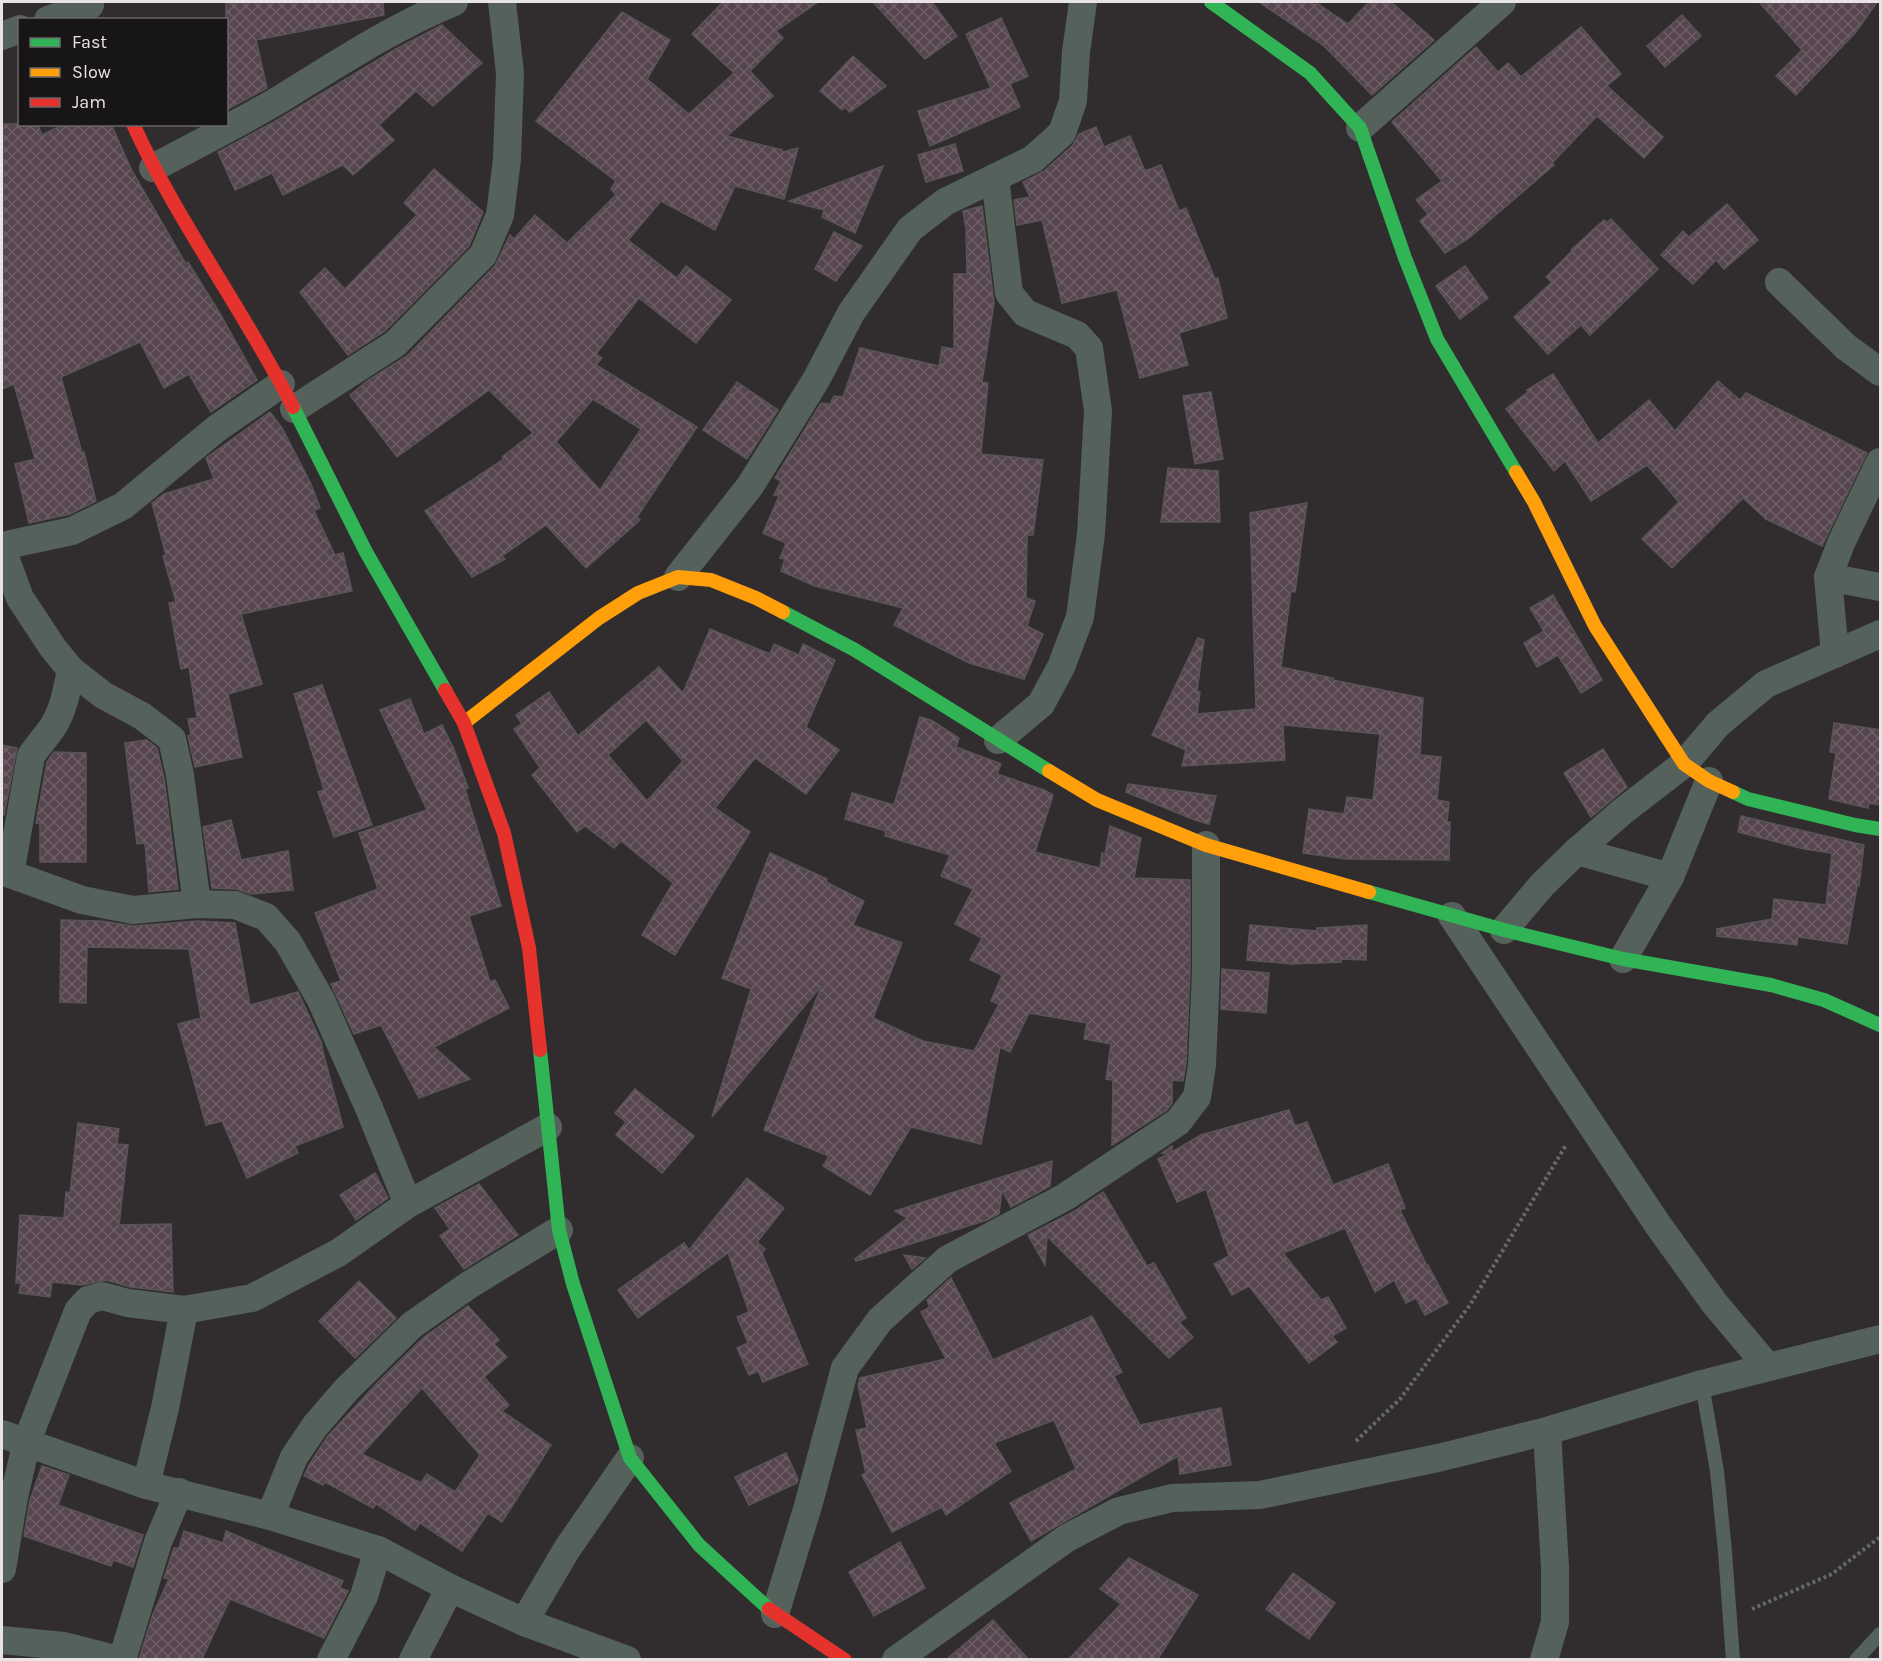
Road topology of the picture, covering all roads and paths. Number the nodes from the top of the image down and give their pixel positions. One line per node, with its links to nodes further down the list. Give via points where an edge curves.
1 (454, 2): 12 (street, via 344,58 281,98)
2 (502, 2): 17 (street, via 510,73 507,159 500,215 483,255 395,344)
3 (1083, 2): 13 (street, via 1073,101 1062,133 1033,159)
4 (1211, 2): 11 (street, via 1310,73)
5 (1502, 2): 11 (street)
6 (91, 9): 7 (street)
7 (56, 18)
8 (18, 31): 9 (street)
9 (2, 36)
10 (134, 126): 12 (street)
11 (1360, 128): 28 (street, via 1437,339 1534,502 1595,626)
12 (153, 168): 16 (street)
13 (995, 178): 20 (street, via 945,202 910,229 851,313 816,380 750,486); 27 (street, via 1009,293 1025,313 1077,335 1089,348 1098,411 1091,534 1080,616 1061,667 1041,704)
14 (1779, 282): 15 (street, via 1846,346)
15 (1881, 372)
16 (281, 384): 17 (street); 19 (street, via 216,429 123,506 72,531)
17 (294, 409): 26 (street, via 366,552)
18 (1881, 462): 21 (street)
19 (2, 547): 25 (street, via 20,598)
20 (678, 577): 26 (street, via 638,593 599,618); 27 (street, via 711,580 756,598 855,650)
21 (1828, 577): 22 (street); 24 (street)
22 (1881, 587)
23 (1881, 634): 24 (street)
24 (1835, 654): 28 (street, via 1766,684 1718,724)
25 (71, 670): 33 (street, via 61,711 31,756); 35 (street, via 172,739)
26 (464, 723): 41 (street, via 504,833 529,948)
27 (998, 741): 31 (street, via 1097,800)
28 (1684, 764): 29 (street); 32 (street)
29 (1709, 781): 30 (street, via 1748,799); 34 (street)
30 (1881, 829)
31 (1206, 845): 36 (street); 59 (street, via 1206,970 1197,1097 1178,1122 1065,1197 948,1259 880,1320 844,1368)
32 (1577, 851): 34 (street); 37 (street)
33 (6, 873): 35 (street, via 82,900 133,910)
34 (1670, 877): 38 (street)
35 (197, 904): 42 (street, via 235,905 266,917 288,942 321,1000)
36 (1452, 916): 37 (street); 40 (street)
37 (1504, 930): 38 (street)
38 (1623, 959): 39 (street, via 1772,985)
39 (1877, 1018)
40 (1585, 1113): 46 (street, via 1658,1226 1715,1304); 50 (path, via 1470,1305 1400,1399)
41 (548, 1127): 42 (street); 43 (street)
42 (408, 1204): 44 (street, via 338,1253 252,1298)
43 (559, 1230): 51 (street); 54 (street, via 412,1325 346,1390 294,1457)
44 (184, 1310): 49 (street, via 102,1296 88,1300 78,1311); 52 (street)
45 (1881, 1339): 46 (street)
46 (1768, 1367): 47 (street)
47 (1702, 1384): 48 (street); 60 (lane, via 1717,1471)
48 (1547, 1431): 70 (street, via 1260,1495 1172,1498 1119,1511 1067,1538); 71 (street, via 1555,1622)
49 (14, 1438): 52 (street); 57 (street, via 14,1497)
50 (1349, 1448)
51 (630, 1458): 59 (street, via 699,1545); 61 (street, via 567,1549)
52 (146, 1485): 53 (street)
53 (179, 1492): 54 (street); 65 (street, via 158,1542)
54 (270, 1516): 56 (street)
55 (1881, 1537): 60 (path, via 1832,1574)
56 (378, 1550): 58 (street); 66 (street, via 364,1596)
57 (2, 1569)
58 (450, 1588): 61 (street); 67 (street)
59 (775, 1614): 69 (street)
60 (1729, 1619): 72 (lane)
61 (524, 1622): 64 (street)
62 (1881, 1634): 73 (lane)
63 (2, 1640): 65 (street, via 64,1646)
64 (597, 1655): 68 (street)
65 (120, 1659)
66 (331, 1659)
67 (413, 1659)
68 (627, 1659)
69 (845, 1659)
70 (896, 1659)
71 (1544, 1659)
72 (1733, 1659)
73 (1856, 1659)

